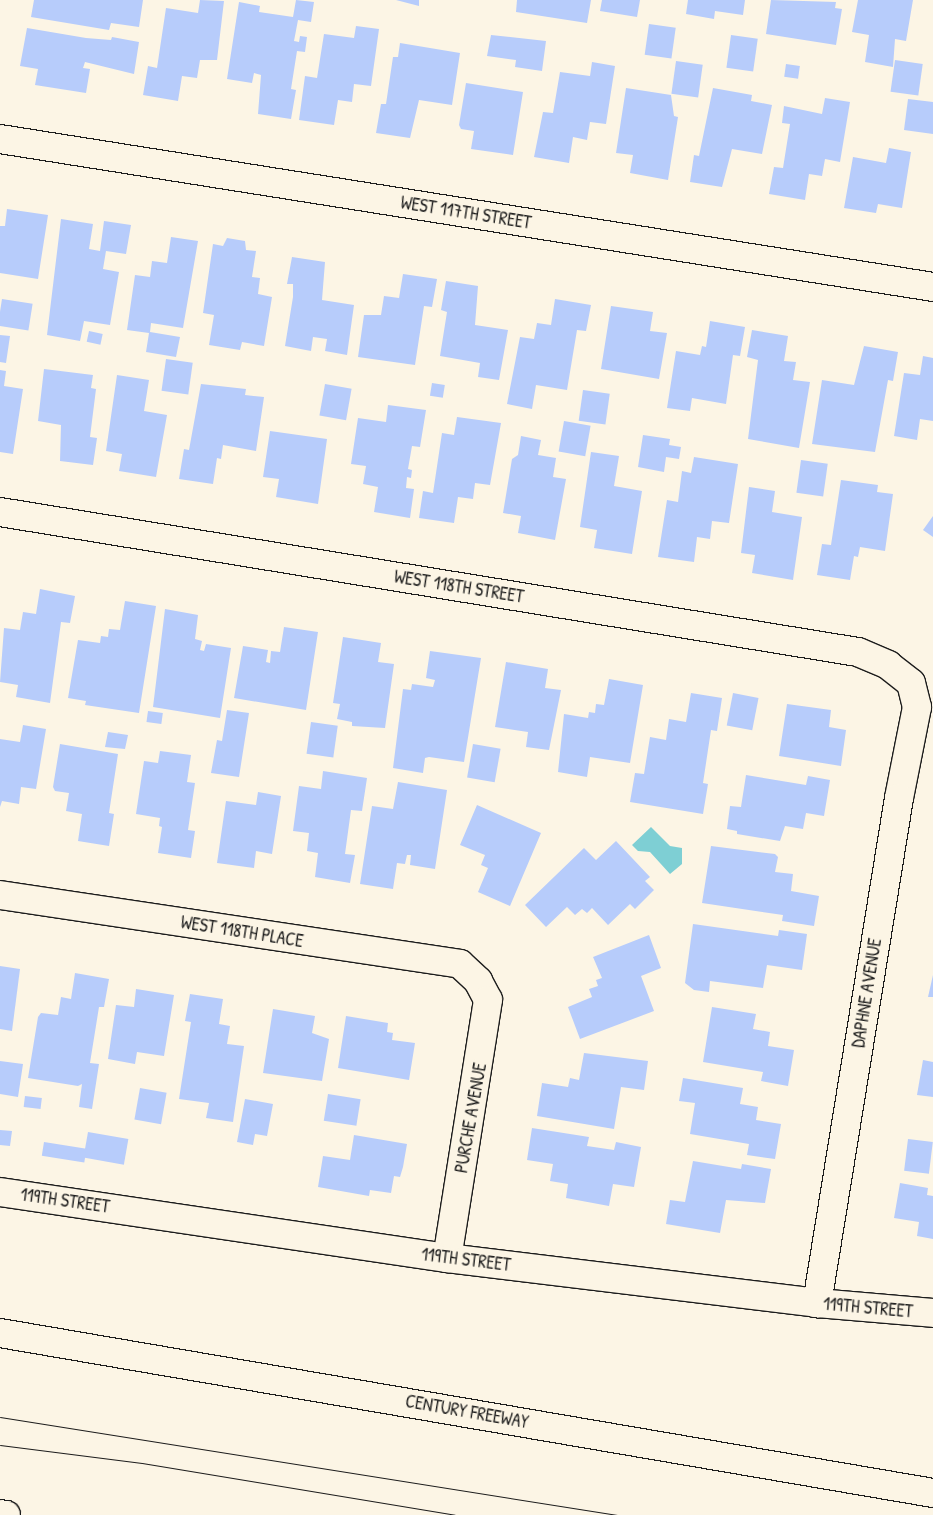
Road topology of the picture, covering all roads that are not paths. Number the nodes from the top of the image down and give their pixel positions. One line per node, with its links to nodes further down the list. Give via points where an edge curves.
1 (0, 139): 2 (main road, WEST 117TH STREET)
2 (933, 287)
3 (0, 512): 4 (main road, WEST 118TH STREET, via 858,652 888,665)
4 (910, 683): 9 (main road, DAPHNE AVENUE, via 917,707 899,798)
5 (0, 895): 6 (main road, WEST 118TH PLACE, via 396,956 430,958 460,964)
6 (478, 981): 8 (main road, PURCHE AVENUE, via 488,1000 486,1030)
7 (0, 1192): 8 (main road, 119TH STREET)
8 (447, 1258): 9 (main road, 119TH STREET)
9 (817, 1303): 10 (main road, 119TH STREET)
10 (933, 1313)
11 (0, 1333): 12 (main road, CENTURY FREEWAY)
12 (933, 1493)
13 (0, 1514): 14 (main road)
14 (6, 1515)

